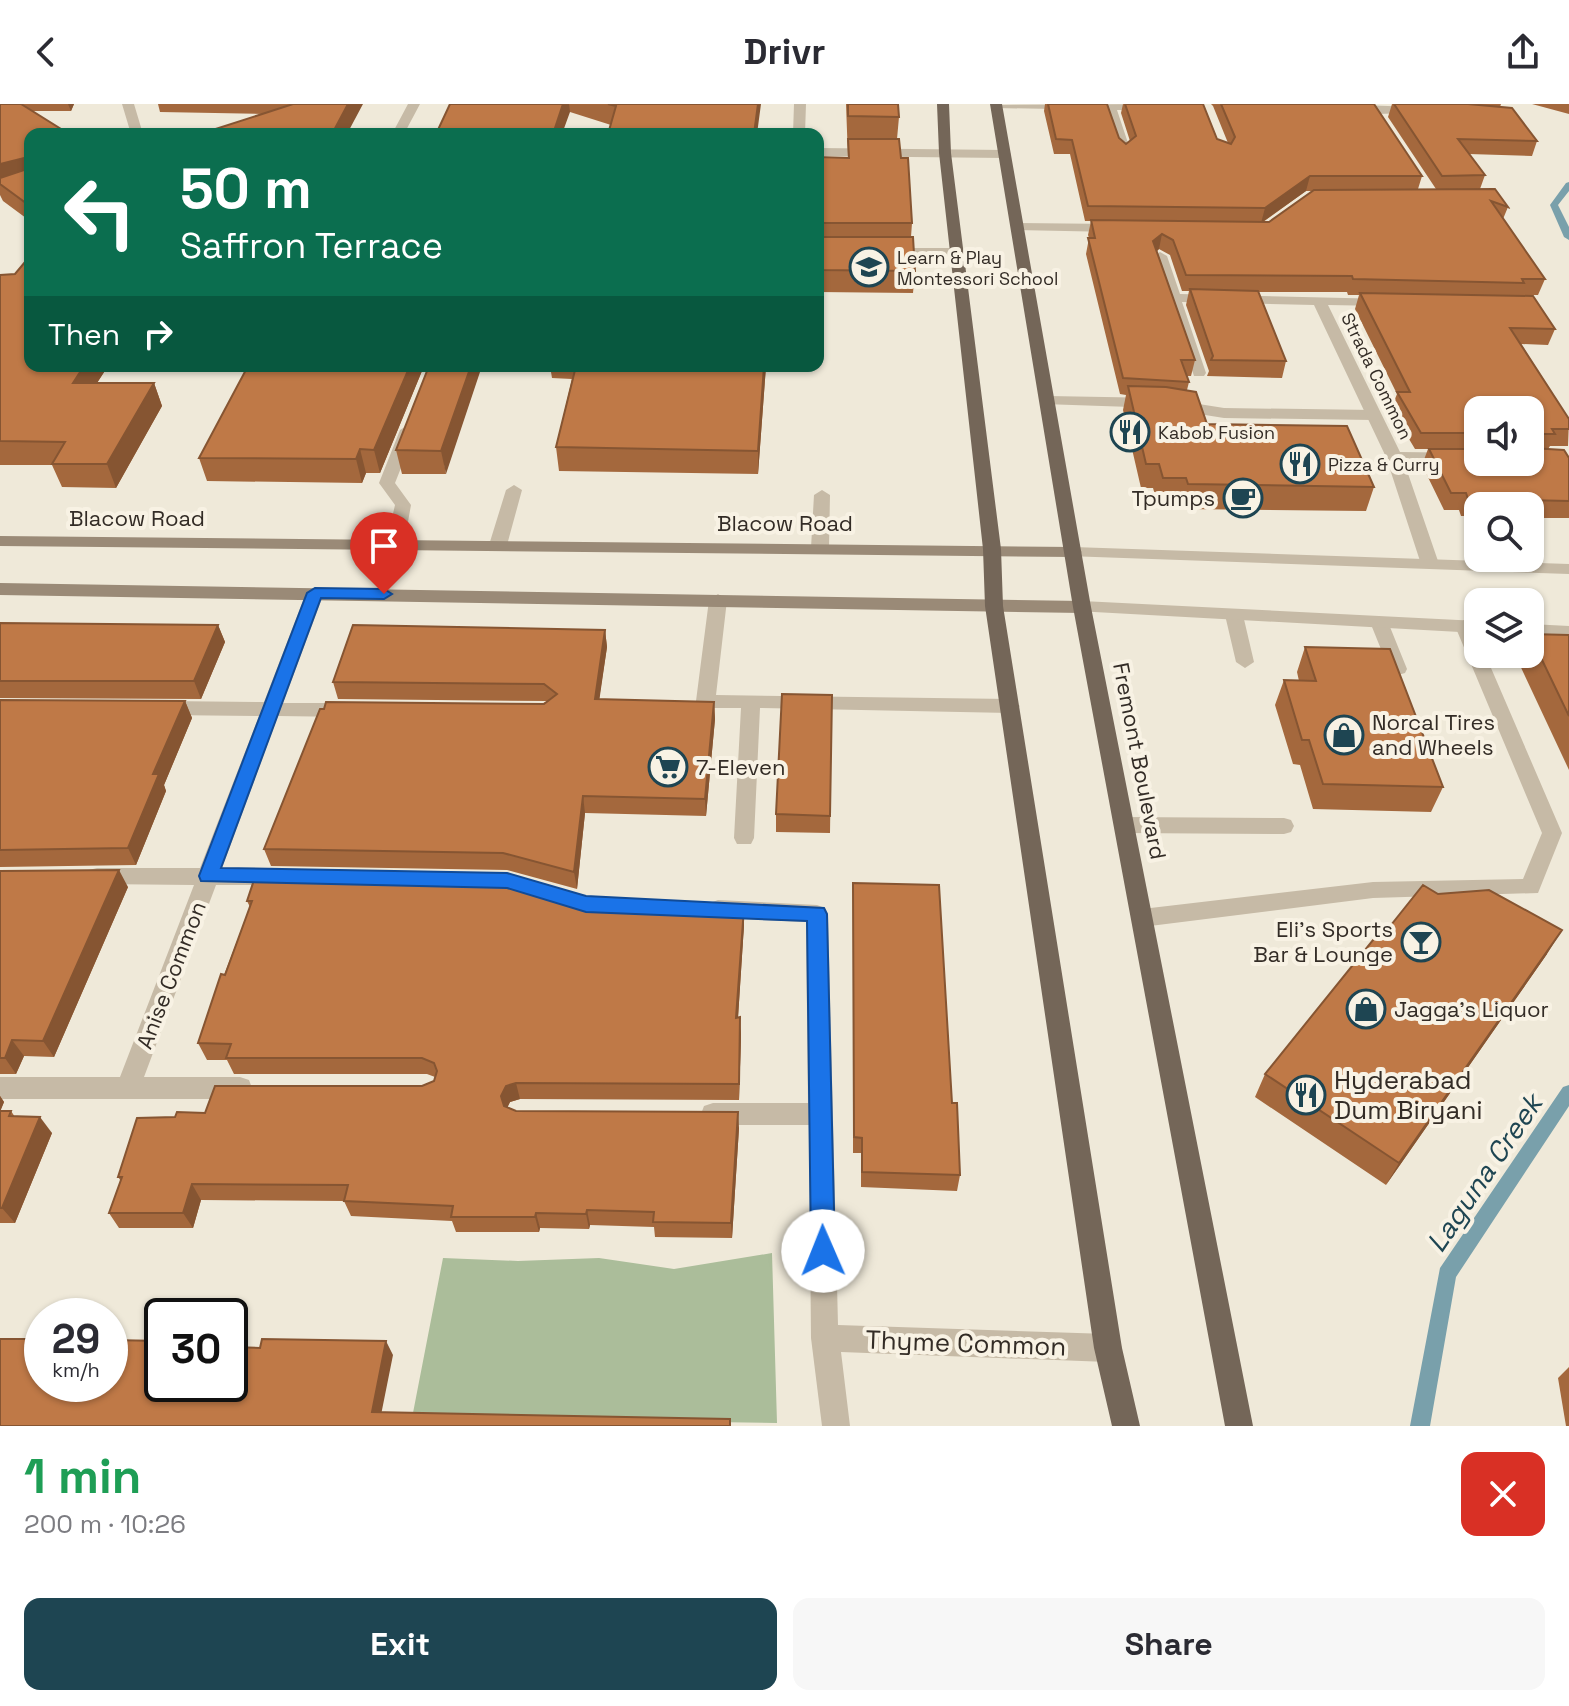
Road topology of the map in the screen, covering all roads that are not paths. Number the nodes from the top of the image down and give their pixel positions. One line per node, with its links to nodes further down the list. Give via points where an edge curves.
1 (128, 104): 12 (street)
2 (414, 104): 13 (street)
3 (800, 104): 14 (street)
4 (943, 104): 17 (main road)
5 (996, 104): 7 (street); 18 (main road, Fremont Boulevard)
6 (1335, 104): 10 (street)
7 (1110, 106): 8 (street); 16 (street)
8 (1157, 107)
9 (1438, 110): 10 (street)
10 (1375, 111): 11 (street)
11 (1383, 123)
12 (135, 128)
13 (401, 128)
14 (799, 128)
15 (824, 152): 17 (street)
16 (1125, 152)
17 (945, 153): 18 (street); 22 (main road)
18 (1005, 154): 19 (main road, Fremont Boulevard)
19 (1018, 227): 20 (street); 28 (main road, Fremont Boulevard)
20 (1126, 228)
21 (864, 252): 22 (street)
22 (957, 252): 39 (main road)
23 (1160, 256): 24 (street)
24 (1174, 298): 25 (street); 27 (street)
25 (1319, 301): 26 (street); 30 (street, Strada Common)
26 (1396, 302)
27 (1199, 373)
28 (1048, 401): 30 (street, via 1161,403 1224,413); 40 (main road, Fremont Boulevard)
29 (415, 410): 36 (street, via 387,483 403,505)
30 (1373, 415): 31 (street, Strada Common)
31 (1394, 457): 32 (street); 41 (street, Strada Common)
32 (1464, 458)
33 (514, 490): 37 (street)
34 (822, 495): 38 (street)
35 (0, 541): 36 (main road, Blacow Road)
36 (395, 544): 37 (main road, Blacow Road)
37 (498, 545): 38 (main road, Blacow Road)
38 (820, 548): 39 (main road, Blacow Road)
39 (992, 549): 40 (main road, Blacow Road); 46 (main road)
40 (1073, 552): 41 (street, Blacow Road); 47 (main road, Fremont Boulevard)
41 (1429, 561): 42 (street, Blacow Road)
42 (1569, 569)
43 (0, 589): 44 (main road)
44 (315, 593): 45 (main road); 59 (street, Anise Common)
45 (718, 600): 46 (main road); 56 (street, via 706,701)
46 (994, 606): 47 (main road); 57 (main road)
47 (1082, 607): 48 (street); 61 (main road, Fremont Boulevard)
48 (1234, 615): 49 (street); 53 (street)
49 (1379, 622): 50 (street); 55 (street)
50 (1464, 627)
51 (1544, 631): 52 (street)
52 (1569, 632)
53 (1245, 662)
54 (1487, 668): 68 (street, via 1552,833 1530,887 1373,890)
55 (1398, 669)
56 (751, 702): 57 (street); 63 (street)
57 (1010, 706): 75 (main road)
58 (138, 707): 59 (street)
59 (271, 709): 60 (street); 64 (street, Anise Common)
60 (360, 710)
61 (1124, 825): 62 (street); 68 (main road, Fremont Boulevard)
62 (1284, 826)
63 (744, 838)
64 (208, 876): 65 (street); 66 (street); 70 (street, Anise Common)
65 (72, 877)
66 (303, 877)
67 (690, 908): 73 (street, via 817,914)
68 (1142, 918): 78 (main road, Fremont Boulevard)
69 (0, 1088): 70 (street)
70 (128, 1088): 71 (street)
71 (260, 1088)
72 (689, 1114): 73 (street)
73 (821, 1114): 74 (street)
74 (825, 1338): 75 (street, Thyme Common); 76 (street)
75 (1108, 1348): 77 (main road)
76 (836, 1426)
77 (1126, 1426)
78 (1239, 1426)

